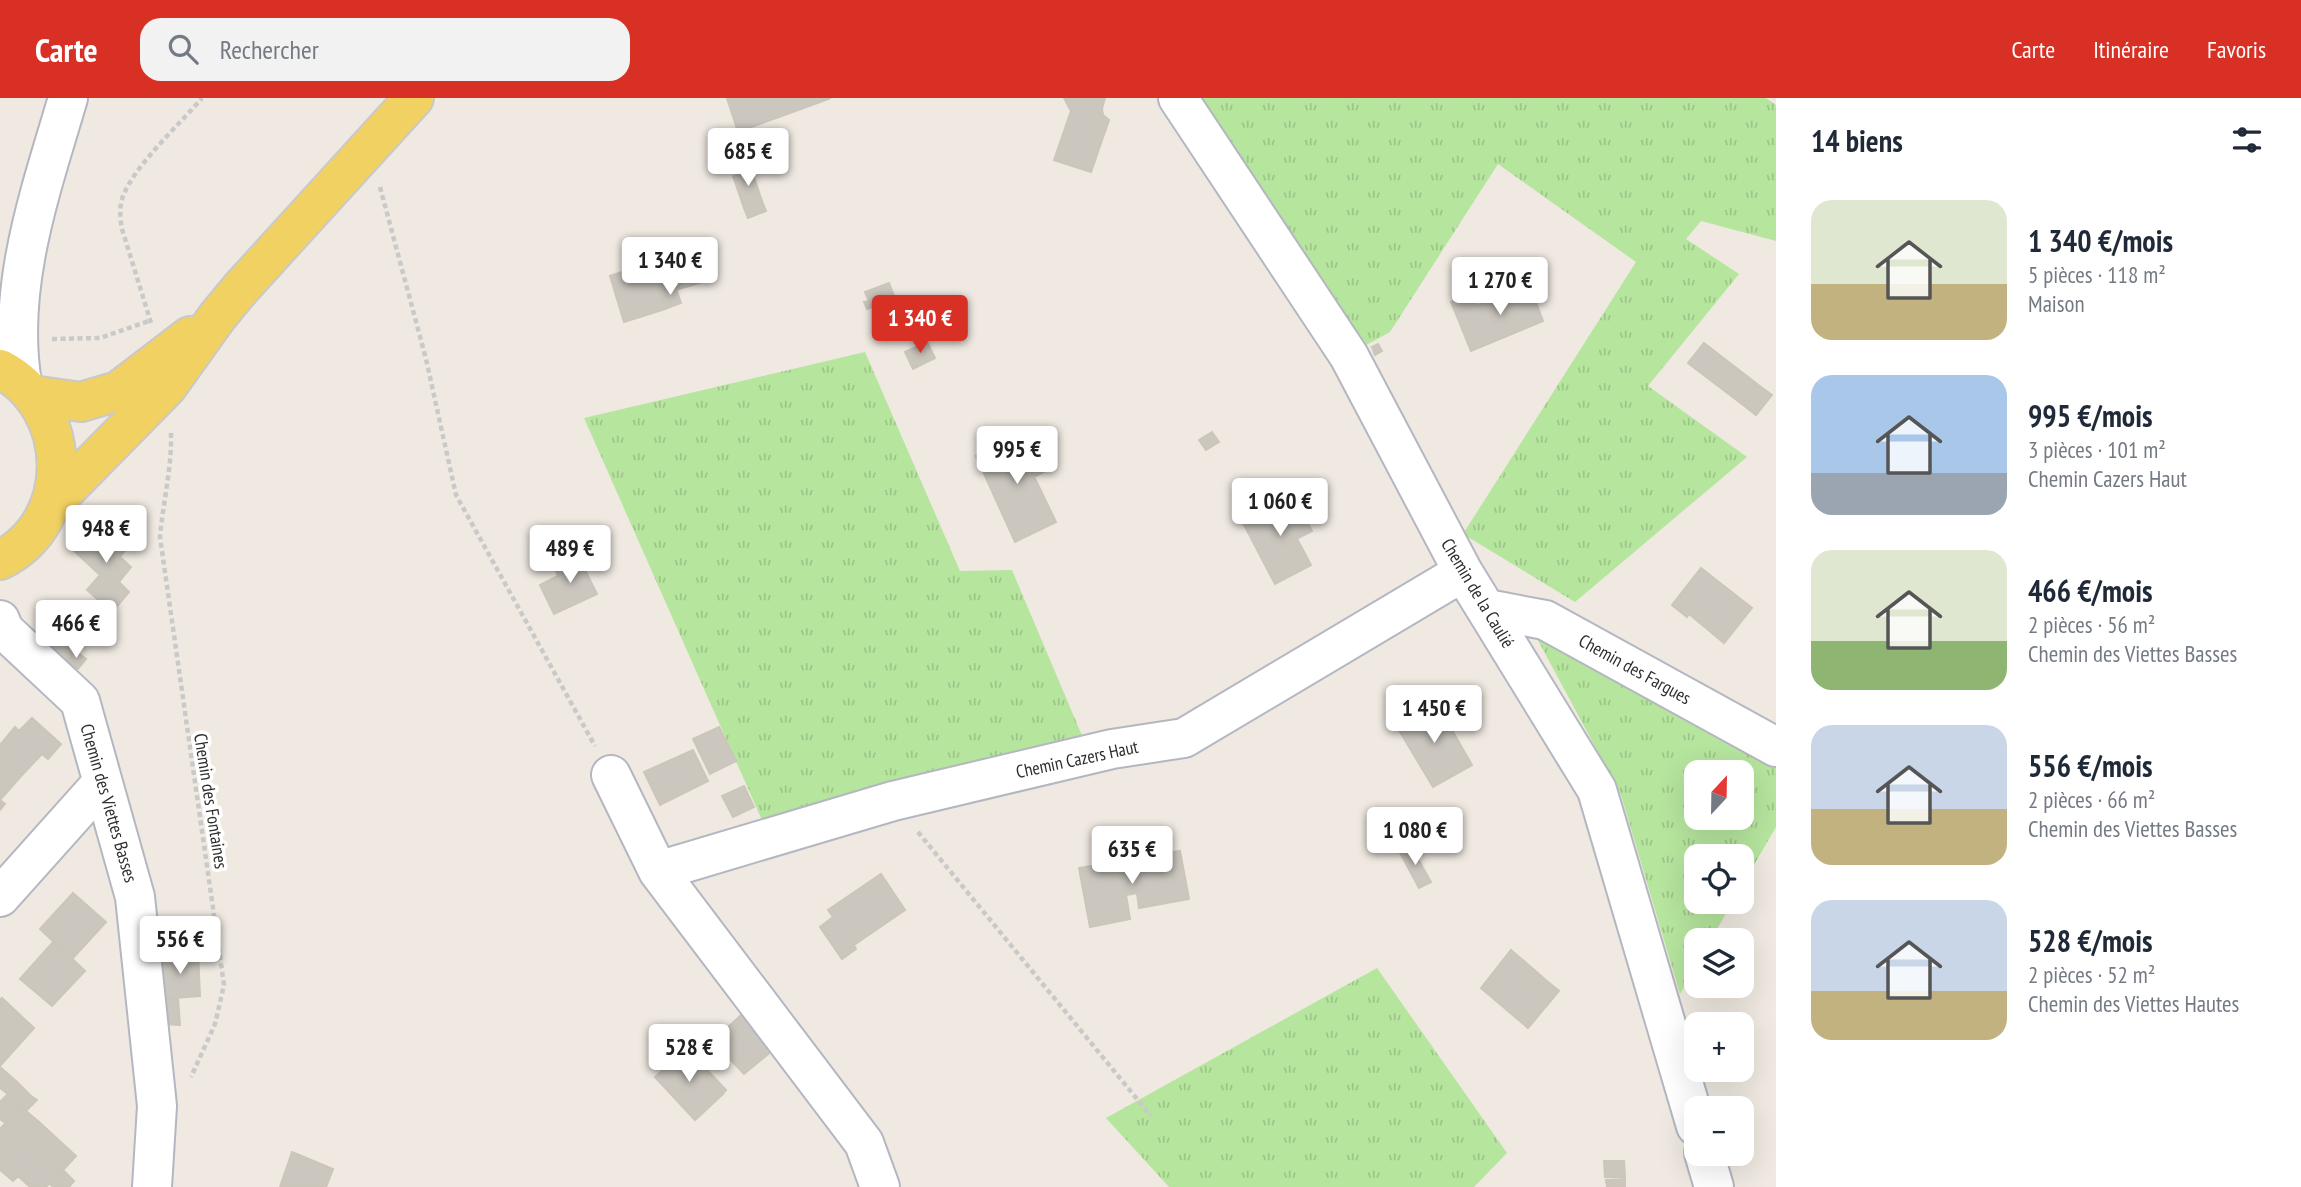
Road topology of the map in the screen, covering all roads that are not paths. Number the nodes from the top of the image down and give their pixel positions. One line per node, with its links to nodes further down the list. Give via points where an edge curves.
1 (67, 98): 4 (street, via 24,174); 6 (street, via 22,272 29,335 18,359)
2 (414, 98): 5 (main road)
3 (1178, 98): 9 (street, Chemin de la Caulié, via 1349,356)
4 (0, 252)
5 (210, 310): 6 (main road, via 118,391 81,402); 7 (main road, via 167,387)
6 (18, 382): 7 (main road, via 48,419 57,447 58,476)
7 (51, 505): 8 (main road, via 34,533)
8 (0, 560)
9 (1463, 572): 10 (street, Chemin de la Caulié); 15 (street, Chemin Cazers Haut, via 1184,738 1112,749 892,801)
10 (1488, 609): 12 (street, Chemin des Fargues, via 1545,620); 17 (street, Chemin de la Caulié, via 1597,790)
11 (0, 620): 14 (street, Chemin des Viettes Basses, via 4,630 80,701)
12 (1776, 747)
13 (611, 775): 15 (street)
14 (103, 783): 16 (street); 19 (street, Chemin des Viettes Basses, via 135,897 158,1106)
15 (658, 871): 20 (street, via 864,1143)
16 (0, 897)
17 (1687, 1096)
18 (1708, 1166): 21 (street)
19 (152, 1187)
20 (880, 1187)
21 (1714, 1187)

